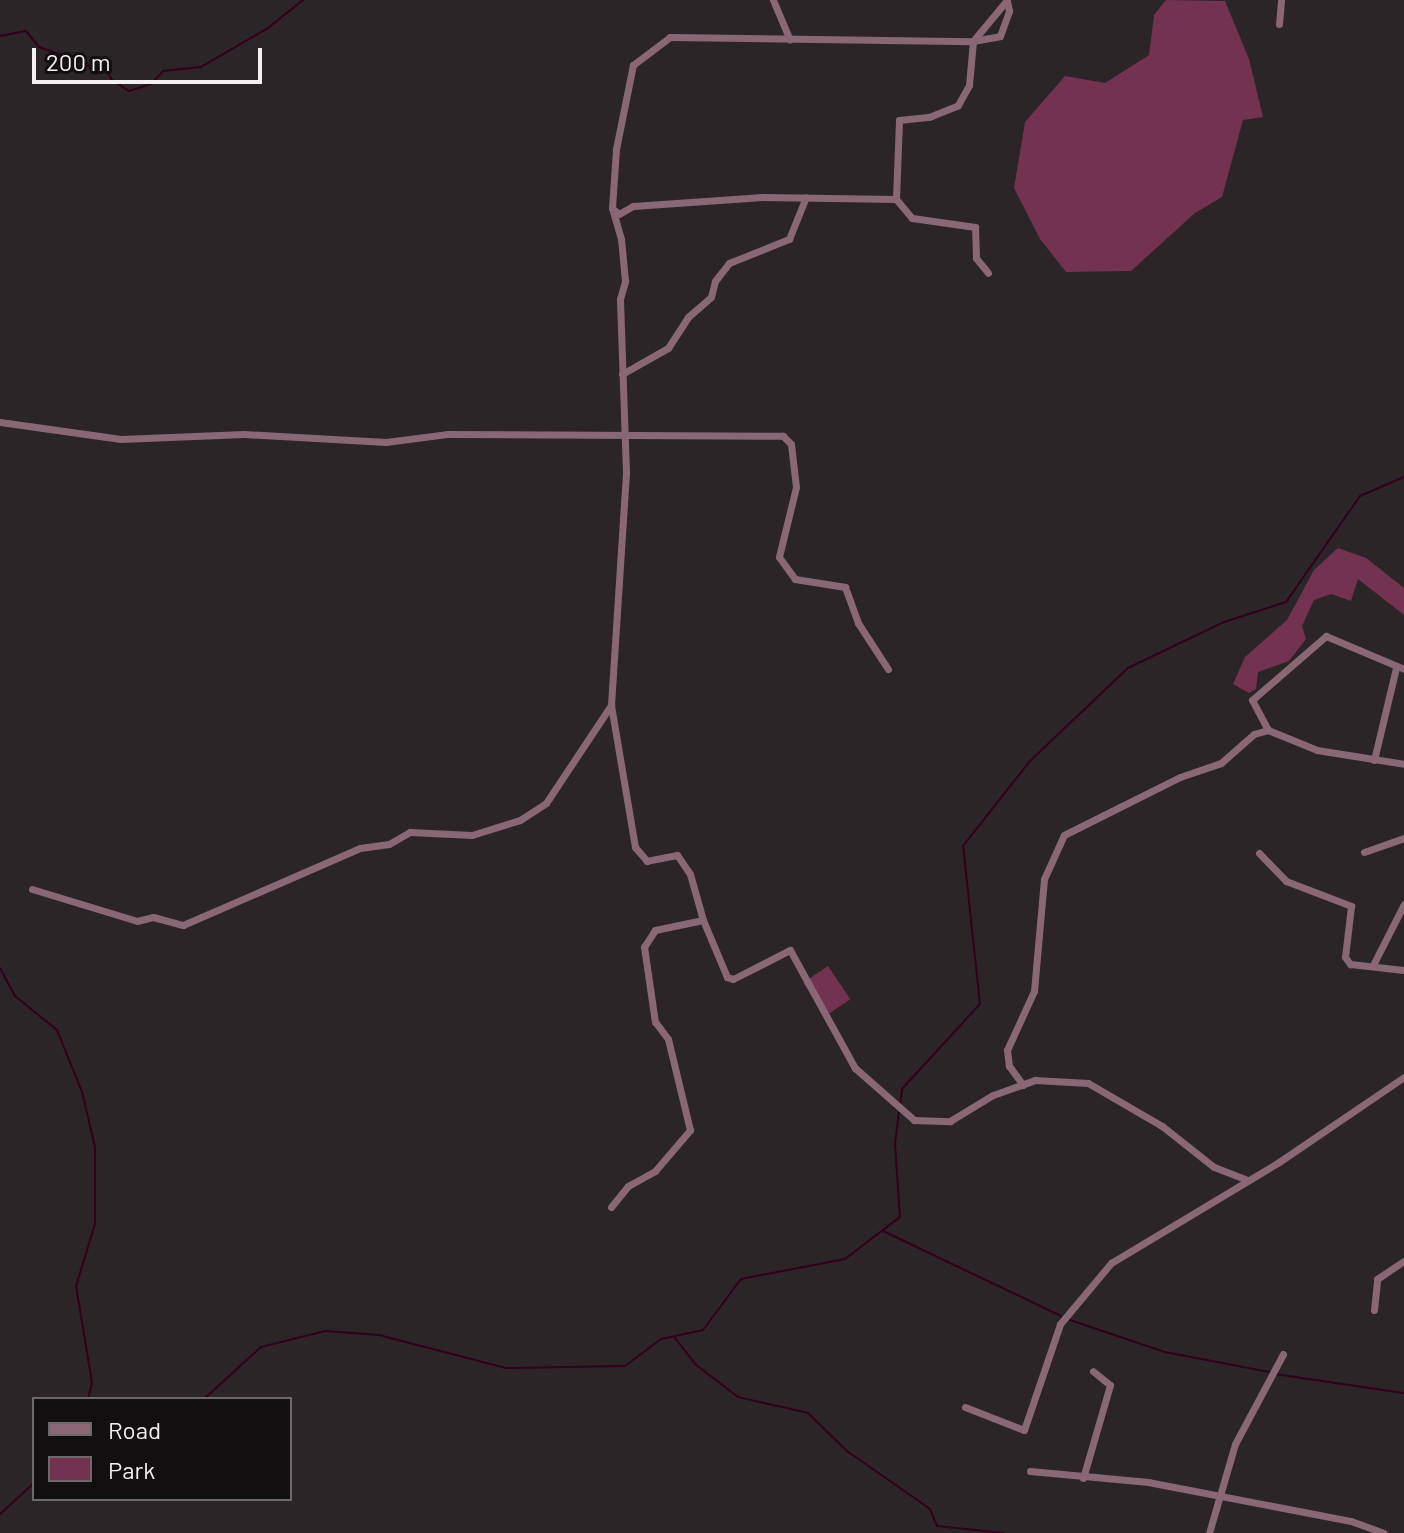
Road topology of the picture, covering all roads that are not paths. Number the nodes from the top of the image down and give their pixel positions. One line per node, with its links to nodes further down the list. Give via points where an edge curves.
1 (773, 0): 5 (street)
2 (1007, 0): 6 (street); 6 (street, via 1009,11 1000,36)
3 (1281, 0): 4 (street)
4 (1279, 24)
5 (790, 40): 6 (street); 9 (street, via 670,37 647,50 633,65 616,149)
6 (973, 41): 8 (street, via 969,85 958,105 929,117 899,120)
7 (806, 197): 8 (street); 9 (street, via 633,206 619,214); 11 (street, via 789,239 729,263 711,297 688,317 668,348)
8 (896, 199): 10 (street, via 912,218 975,227 976,258)
9 (612, 208): 11 (street, via 625,281)
10 (988, 273)
11 (622, 374): 13 (street)
12 (0, 422): 13 (street, via 121,439 244,434 386,442 418,435)
13 (623, 434): 14 (street, via 771,434 791,444 796,487 779,557 795,579 845,587 858,623); 16 (street, via 621,600)
14 (888, 669)
15 (1400, 669): 17 (street, via 1326,636 1252,700); 18 (street)
16 (611, 705): 23 (street, via 546,803 520,820 472,835 410,832 389,844 360,848 183,925 153,917 137,921); 25 (street, via 635,847 647,861 677,855 694,885)
17 (1268, 730): 18 (street, via 1317,750); 29 (street, via 1254,734 1221,763 1180,777 1064,835 1044,879 1034,991 1007,1050 1009,1066)
18 (1374, 760): 19 (street)
19 (1404, 764)
20 (1404, 838): 21 (street)
21 (1364, 852)
22 (1259, 853): 26 (street, via 1286,881 1351,906 1345,957 1361,968)
23 (32, 889)
24 (1404, 904): 26 (street)
25 (703, 920): 29 (street, via 727,977 733,979 790,950 855,1068 914,1120 950,1121 993,1095); 31 (street, via 655,930 644,947 655,1022 668,1039 690,1130 655,1171 628,1186)
26 (1374, 963): 27 (street)
27 (1404, 970)
28 (1404, 1077): 30 (street)
29 (1023, 1085): 30 (street, via 1088,1083 1162,1126 1214,1167)
30 (1248, 1180): 36 (street, via 1111,1263 1066,1313 1024,1430)
31 (611, 1207)
32 (1404, 1261): 33 (street, via 1377,1279)
33 (1374, 1310)
34 (1283, 1354): 39 (street, via 1246,1419)
35 (1093, 1371): 38 (street, via 1110,1385)
36 (965, 1407)
37 (1030, 1471): 38 (street)
38 (1083, 1478): 39 (street, via 1127,1478)
39 (1221, 1499): 40 (street); 41 (street, via 1337,1518)
40 (1209, 1533)
41 (1384, 1533)

